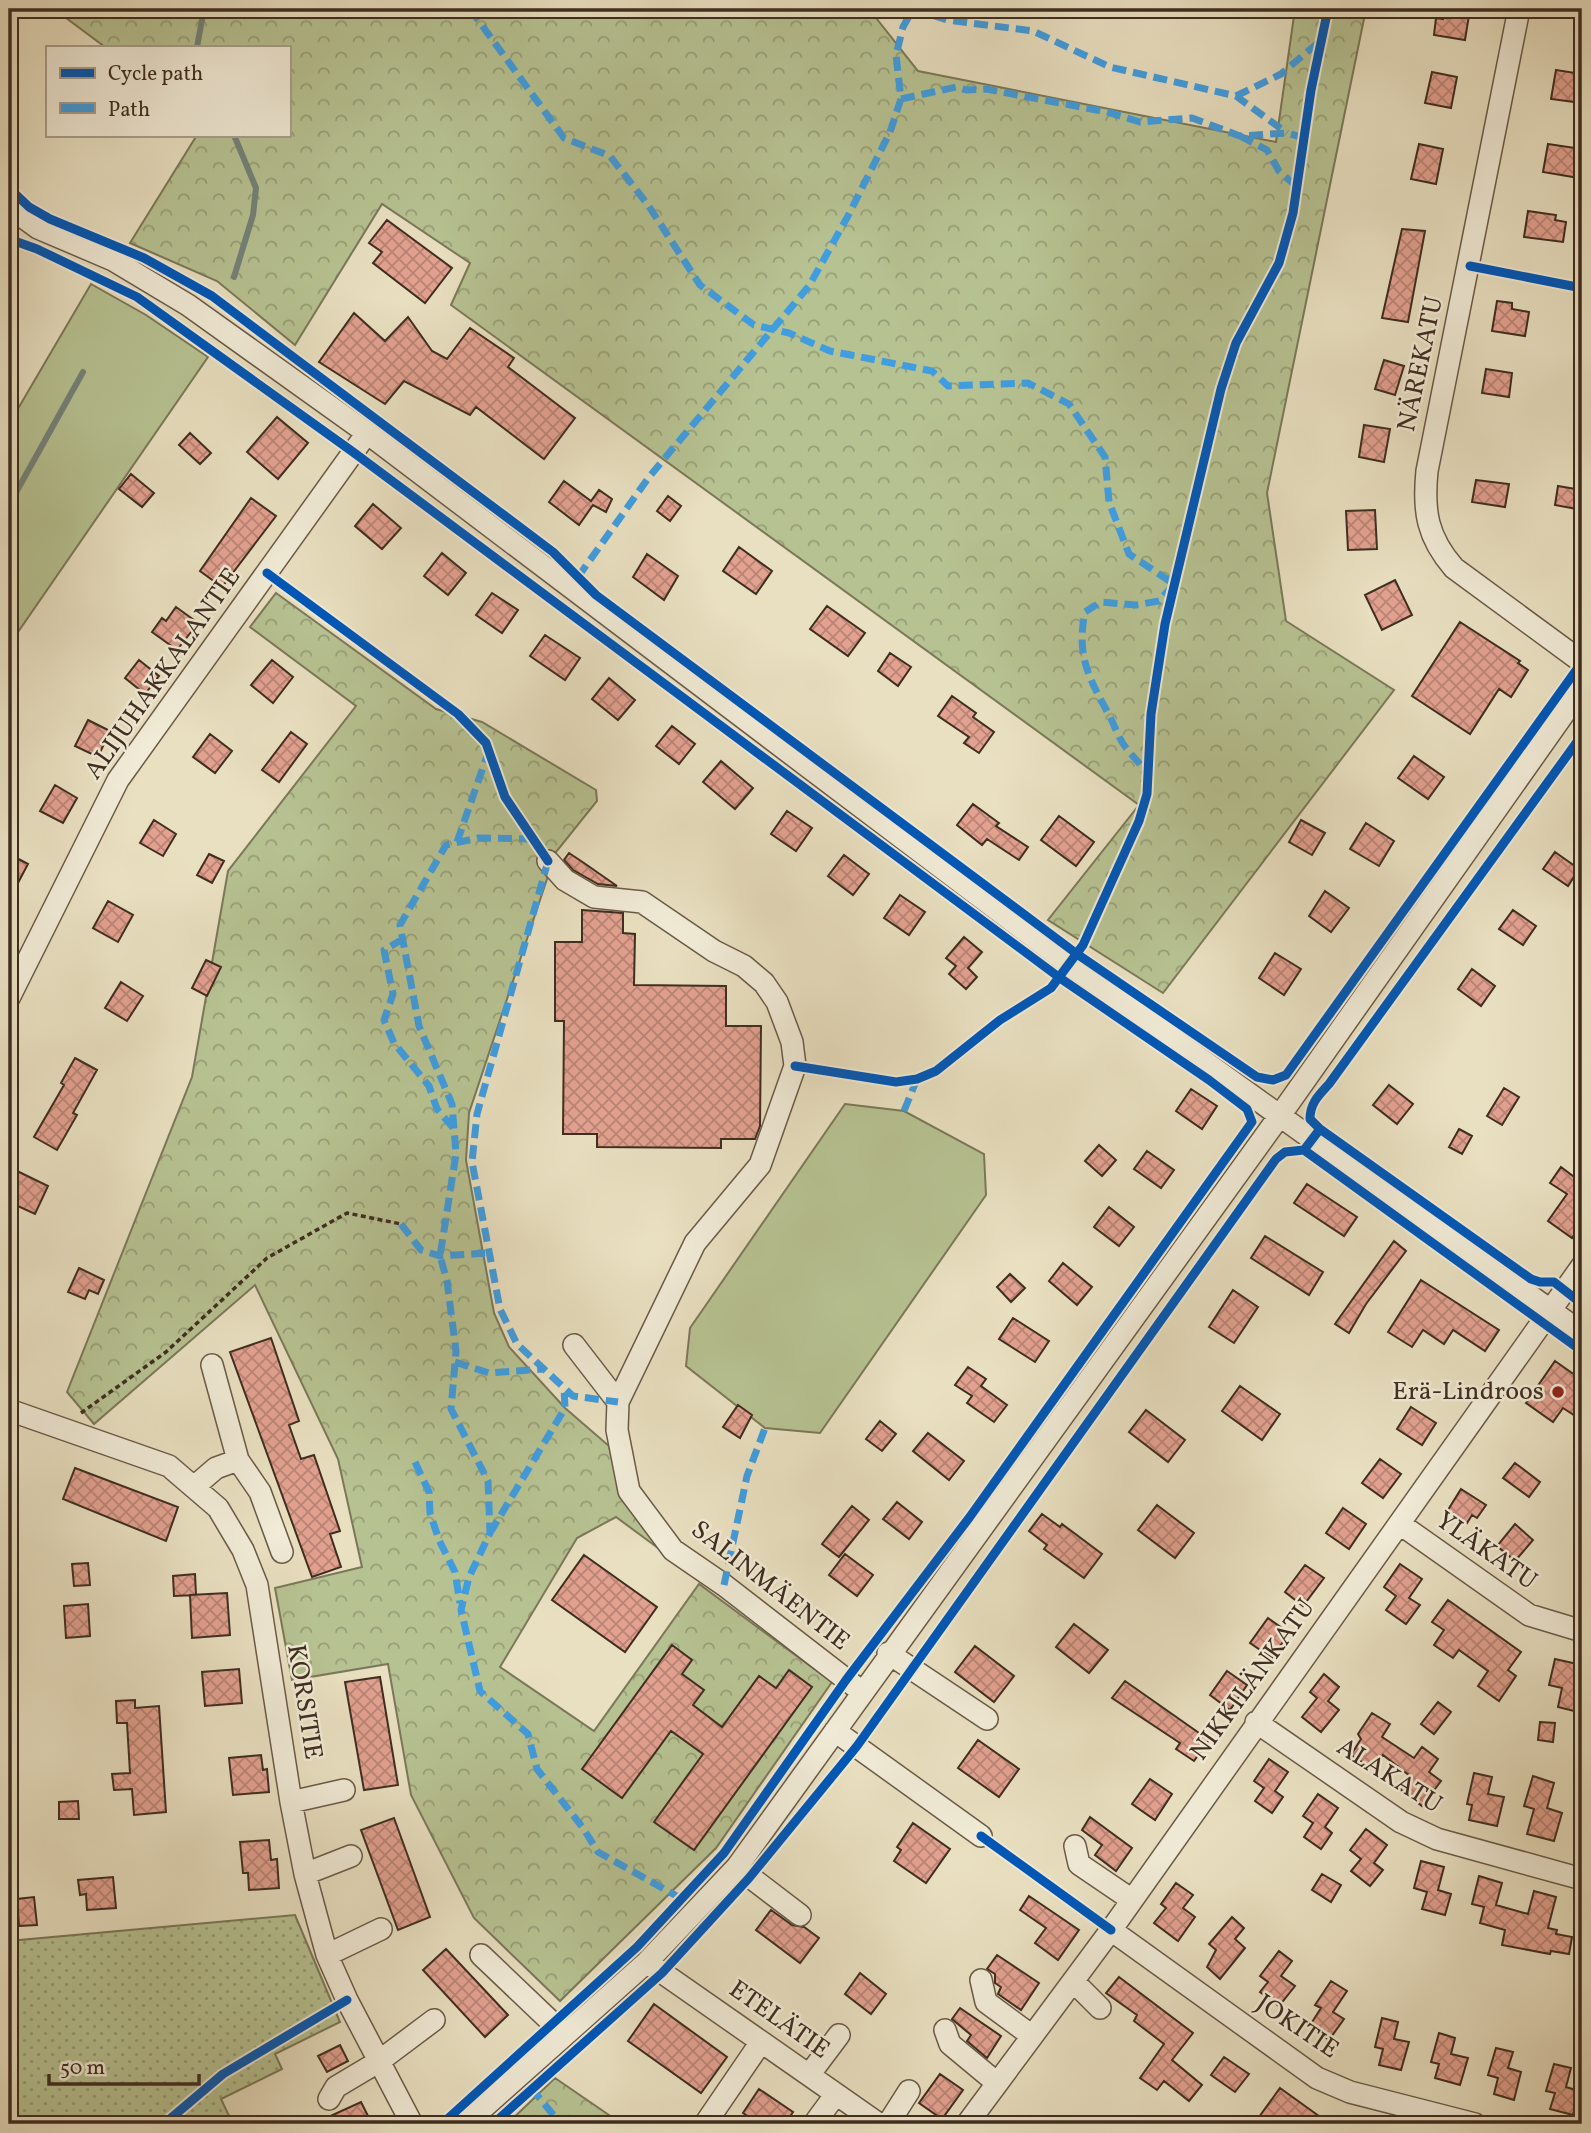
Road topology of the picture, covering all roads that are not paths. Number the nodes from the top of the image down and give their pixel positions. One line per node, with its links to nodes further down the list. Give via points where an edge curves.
1 (1519, 9): 4 (street, NÄREKATU, via 1427,471 1425,516 1439,551 1454,568)
2 (9, 207): 3 (street, via 38,228 113,260 188,305)
3 (367, 433): 7 (street, ALIJUHAKKALANTIE, via 118,780); 8 (street, via 1070,965)
4 (1582, 662)
5 (1582, 688): 8 (street)
6 (548, 861): 14 (street, via 565,880 594,897 642,902 744,966 777,1002 792,1042 795,1066 760,1165 695,1243)
7 (9, 998)
8 (1281, 1114): 10 (street); 21 (street)
9 (1582, 1266): 10 (street, NIKKILÄNKATU)
10 (1551, 1311): 11 (street); 18 (street, NIKKILÄNKATU)
11 (1582, 1333)
12 (574, 1345): 14 (street)
13 (212, 1365): 16 (street)
14 (618, 1402): 22 (street, SALINMÄENTIE, via 617,1430 628,1491 673,1550)
15 (9, 1410): 17 (street, KORSITIE, via 169,1466)
16 (238, 1460): 17 (street, via 216,1468); 19 (street, via 260,1492)
17 (195, 1486): 27 (street, KORSITIE, via 218,1508 257,1584)
18 (1400, 1524): 20 (street, YLÄKATU, via 1529,1615); 24 (street, NIKKILÄNKATU)
19 (282, 1552)
20 (1582, 1631)
21 (888, 1653): 22 (street); 23 (street)
22 (861, 1691): 25 (street)
23 (987, 1719)
24 (1256, 1722): 33 (street, ALAKATU, via 1401,1822 1437,1839); 34 (street, NIKKILÄNKATU)
25 (835, 1731): 28 (street); 31 (street)
26 (344, 1790): 27 (street)
27 (291, 1802): 32 (street, KORSITIE)
28 (981, 1836)
29 (1075, 1846): 34 (street, via 1079,1864)
30 (351, 1856): 32 (street)
31 (737, 1867): 35 (street); 40 (street)
32 (305, 1874): 38 (street, KORSITIE)
33 (1582, 1879)
34 (1132, 1899): 37 (street, NIKKILÄNKATU)
35 (800, 1915)
36 (381, 1929): 38 (street)
37 (1111, 1930): 42 (street, NIKKILÄNKATU); 63 (street, JOKITIE, via 1317,2078 1350,2092)
38 (327, 1955): 50 (street, KORSITIE)
39 (481, 1955): 46 (street)
40 (647, 1962): 46 (street); 49 (street, ETELÄTIE)
41 (981, 1980): 48 (street, via 986,2002)
42 (1073, 1981): 43 (street); 48 (street, NIKKILÄNKATU)
43 (1100, 2008)
44 (433, 2020): 50 (street)
45 (945, 2030): 52 (street, via 950,2044)
46 (565, 2035): 57 (street)
47 (839, 2035): 51 (street)
48 (1032, 2036): 52 (street, NIKKILÄNKATU)
49 (761, 2042): 51 (street, ETELÄTIE); 58 (street)
50 (378, 2062): 55 (street, via 336,2087); 56 (street, KORSITIE)
51 (809, 2075): 54 (street, ETELÄTIE)
52 (997, 2083): 62 (street, NIKKILÄNKATU)
53 (909, 2091): 61 (street)
54 (836, 2094): 59 (street); 60 (street, ETELÄTIE)
55 (329, 2099)
56 (412, 2124)
57 (465, 2124)
58 (705, 2124)
59 (814, 2124)
60 (879, 2124)
61 (888, 2124)
62 (967, 2124)
63 (1475, 2124)

